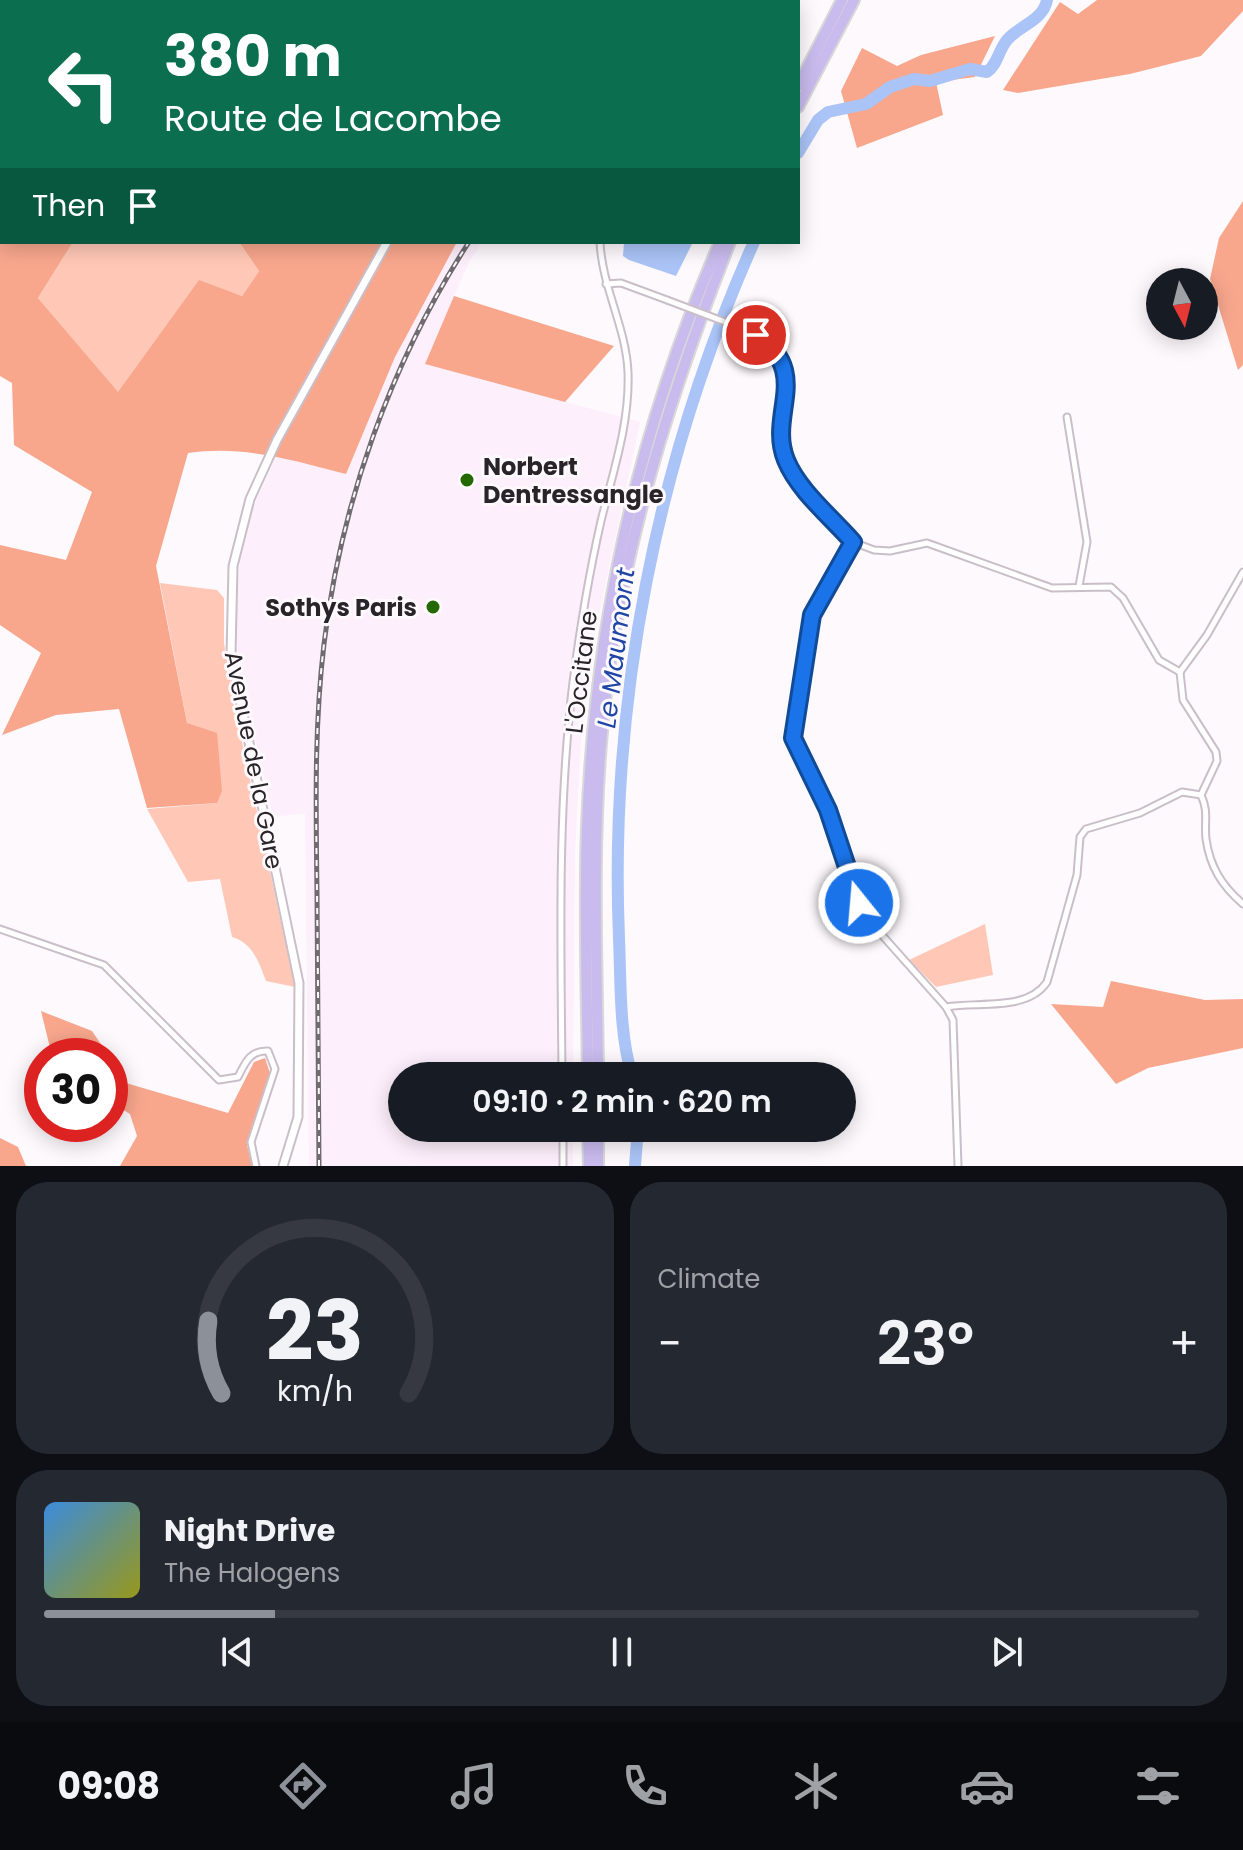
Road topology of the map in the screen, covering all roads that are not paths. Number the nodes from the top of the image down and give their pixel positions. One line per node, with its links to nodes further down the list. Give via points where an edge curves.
1 (842, 0): 3 (highway)
2 (854, 0): 4 (highway)
3 (800, 82)
4 (800, 103)
5 (386, 244): 26 (street, Avenue de la Gare, via 277,440 250,499 233,566 231,656 299,983 298,1117)
6 (600, 244): 9 (street)
7 (719, 244): 20 (highway, L'Occitane, via 644,452 605,629 586,830)
8 (729, 244): 21 (highway, L'Occitane, via 669,405 620,602 597,814)
9 (606, 284): 11 (street, bridge, via 621,283 741,328 769,344 785,372 781,444 789,467); 19 (street, via 628,371 626,422 589,575 573,684 562,821)
10 (1067, 417): 13 (street, via 1087,542)
11 (853, 542): 13 (street, via 890,551 927,543 1027,581 1052,588); 18 (street, via 812,615 793,738 828,810 865,916)
12 (1243, 572): 14 (street)
13 (1078, 587): 14 (street, via 1099,584 1118,591 1159,660)
14 (1180, 672): 15 (street, via 1183,700 1216,752)
15 (1201, 795): 16 (street, via 1215,873); 18 (street, via 1182,792 1140,813 1086,829 1080,837 1073,890 1040,992 1018,1001)
16 (1243, 904)
17 (0, 929): 25 (street, via 104,965 219,1080 238,1077 249,1057 268,1051 275,1069 251,1142)
18 (946, 1007): 30 (street, via 955,1038)
19 (562, 1062)
20 (588, 1062)
21 (598, 1062)
22 (563, 1142): 27 (street)
23 (588, 1142): 28 (highway)
24 (598, 1142): 29 (highway)
25 (256, 1166)
26 (283, 1166)
27 (563, 1166)
28 (589, 1166)
29 (598, 1166)
30 (958, 1166)

